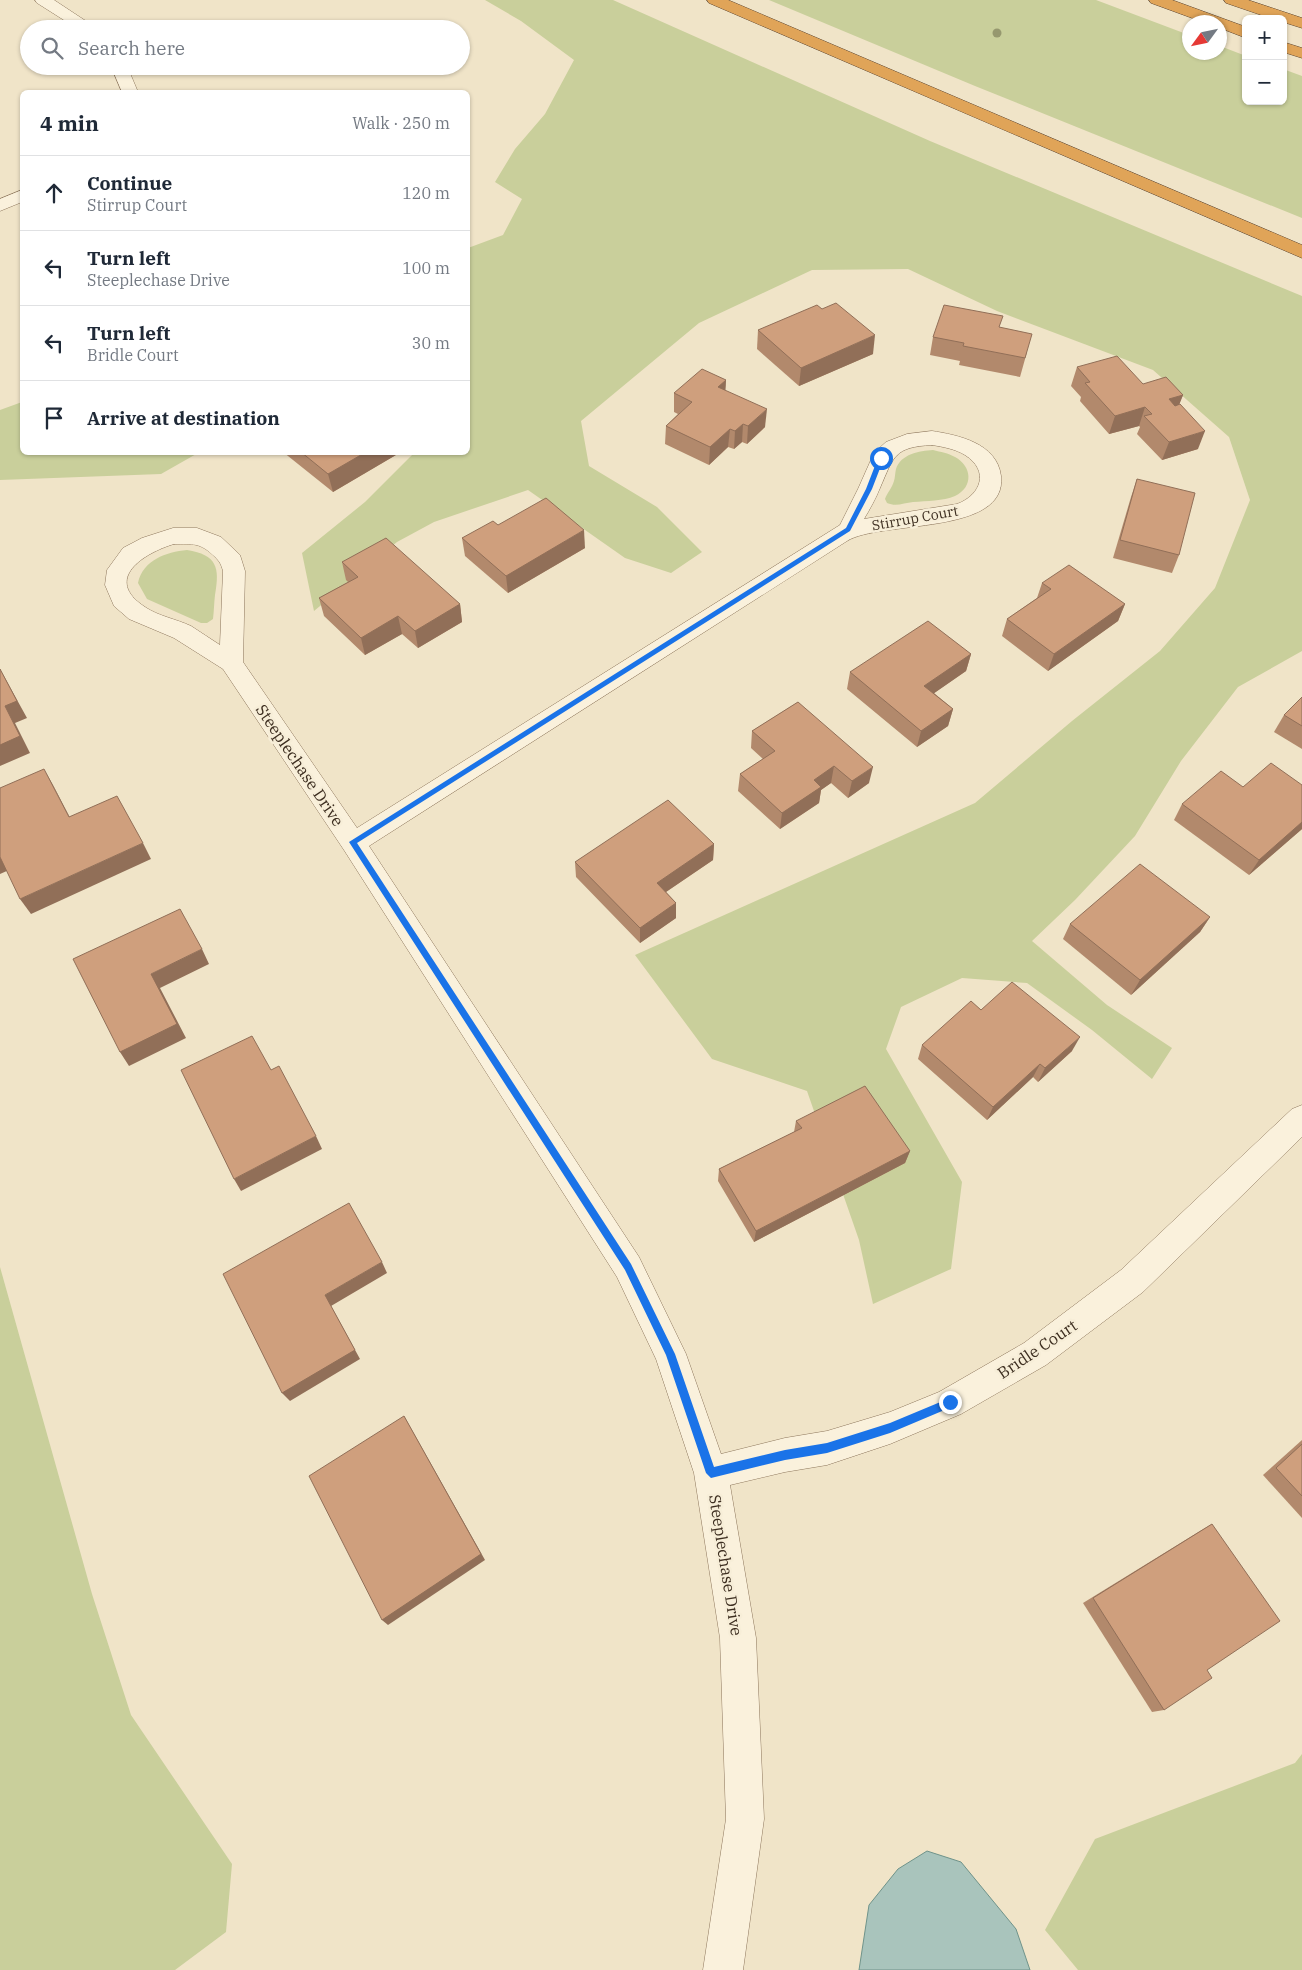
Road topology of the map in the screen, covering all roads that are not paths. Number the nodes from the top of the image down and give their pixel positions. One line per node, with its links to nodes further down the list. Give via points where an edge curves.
1 (43, 0): 6 (street)
2 (715, 0): 16 (highway)
3 (1157, 0): 5 (highway)
4 (1232, 0): 7 (highway)
5 (1197, 15)
6 (75, 20)
7 (1302, 23)
8 (1227, 26): 9 (highway)
9 (1242, 32)
10 (1287, 48): 11 (highway)
11 (1302, 53)
12 (123, 75): 13 (street)
13 (130, 90)
14 (20, 196): 15 (street)
15 (0, 206)
16 (1302, 251)
17 (848, 530): 17 (street, Stirrup Court, via 958,512 976,504 988,492 991,482 985,461 954,442 932,438 914,439 893,447 881,458); 19 (street, Stirrup Court)
18 (231, 663): 18 (street, Steeplechase Drive, via 234,571 225,552 213,542 197,536 173,536 150,543 131,554 118,570 116,585 122,600 136,613 182,632); 19 (street, Steeplechase Drive)
19 (353, 842): 21 (street, Steeplechase Drive, via 628,1267 670,1354)
20 (1302, 1118): 21 (street, Bridle Court, via 1132,1281 1035,1354 950,1402 890,1428 827,1448)
21 (711, 1473): 22 (street, Steeplechase Drive, via 738,1638 745,1819)
22 (723, 1970)

